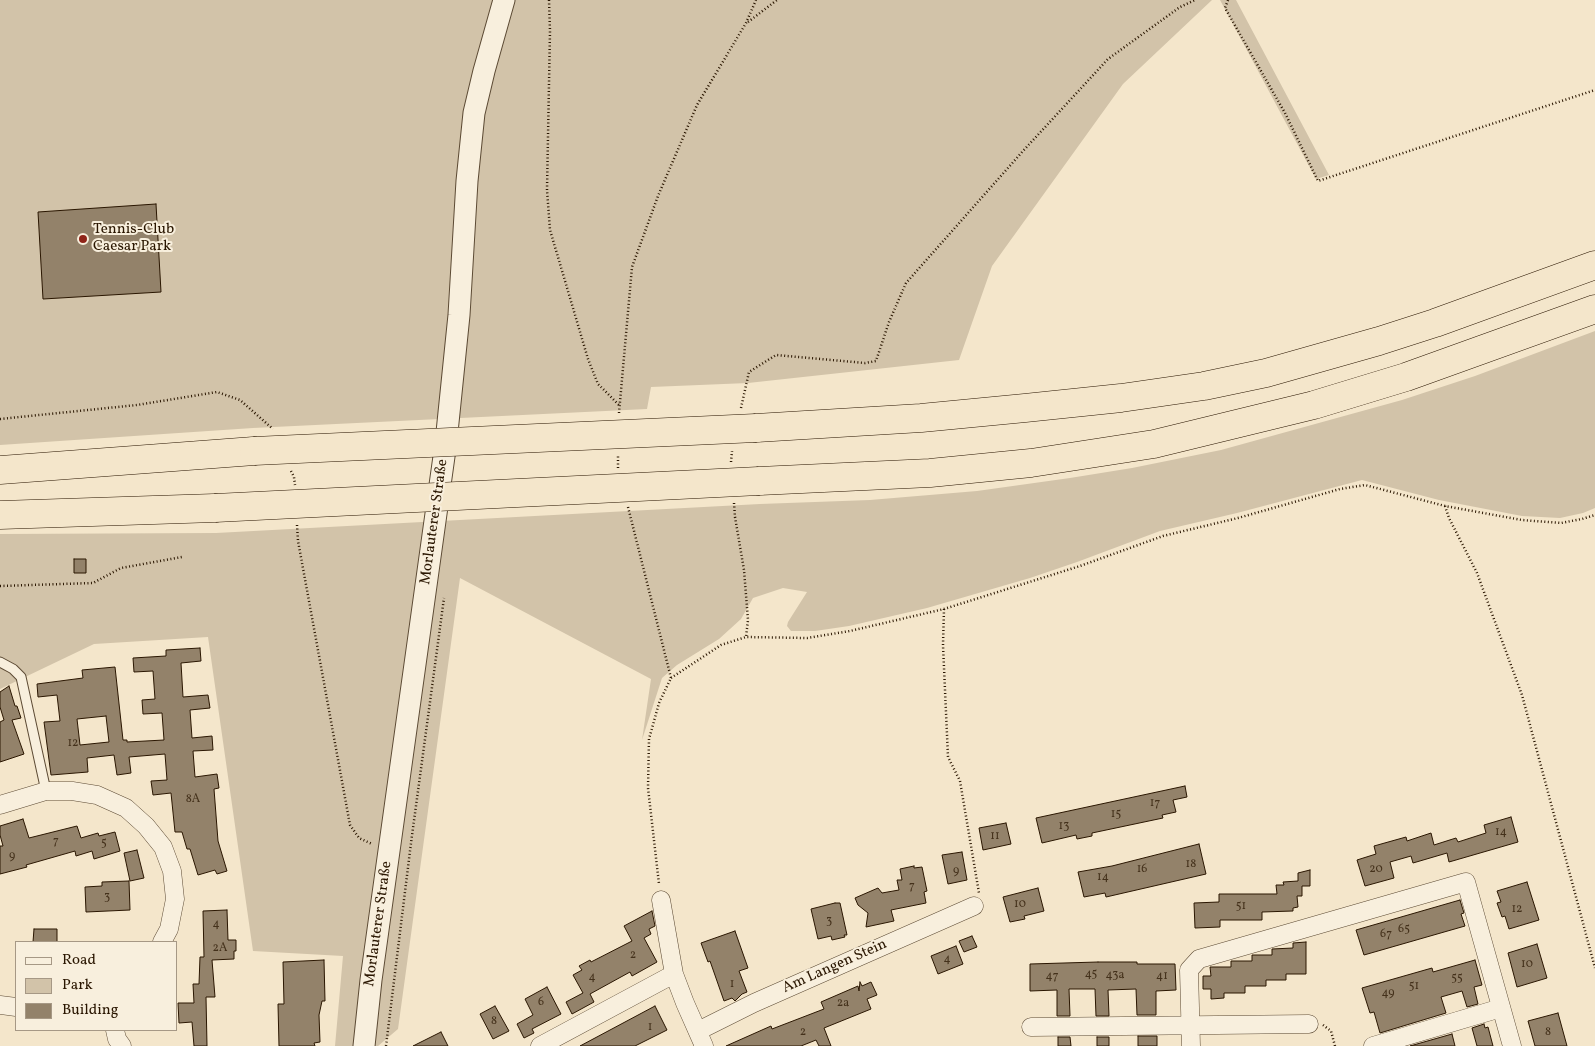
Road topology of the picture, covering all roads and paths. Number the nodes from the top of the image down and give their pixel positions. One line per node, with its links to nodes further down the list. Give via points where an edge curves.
1 (504, 0): 37 (street, Morlauterer Straße, via 474,112 446,442)
2 (549, 0): 11 (path, via 547,190 550,230 588,359 598,384)
3 (756, 0): 7 (path)
4 (777, 0): 7 (path)
5 (1195, 0): 14 (path, via 1180,7 1108,59 906,283 876,362 776,355 749,372)
6 (1228, 0): 8 (path, via 1225,8 1285,113 1318,181)
7 (746, 23): 11 (path, via 697,105 632,267)
8 (1595, 90)
9 (1595, 265): 14 (highway, via 1379,341 1204,386 1121,398 921,418)
10 (1595, 309): 26 (highway, bridge, via 1406,377 1314,405 1154,444 1031,463 930,473 215,508)
11 (619, 405): 12 (path)
12 (619, 414)
13 (0, 418): 15 (path, via 137,405 217,392 240,400 272,426)
14 (748, 423): 20 (highway, bridge, via 254,451)
15 (276, 435)
16 (618, 449): 21 (path)
17 (732, 449): 18 (path)
18 (731, 466)
19 (290, 469): 22 (path)
20 (0, 470)
21 (620, 477)
22 (295, 486)
23 (734, 500): 32 (path, via 745,579)
24 (627, 505): 34 (path)
25 (1445, 506): 27 (path, via 1551,522); 31 (path, via 1365,485 1340,489 1163,536); 41 (path, via 1477,574 1522,695)
26 (0, 515)
27 (1595, 515)
28 (297, 523): 37 (path, via 350,824 360,838)
29 (182, 557): 30 (path, via 120,568 93,583)
30 (0, 586)
31 (944, 609): 32 (path, via 807,638); 39 (path, via 948,757 960,781 972,845 979,894)
32 (746, 637): 34 (path, via 721,645)
33 (0, 662): 35 (lane, via 21,677)
34 (671, 678): 38 (path, via 659,703 649,739 648,788)
35 (46, 791): 36 (street); 40 (street, via 97,795 126,808 163,847 172,871 175,899 169,929)
36 (0, 805)
37 (389, 852): 52 (street, Morlauterer Straße)
38 (661, 900): 42 (street)
39 (974, 906): 50 (street, Am Langen Stein, via 754,1003)
40 (163, 941)
41 (1595, 968)
42 (674, 974): 50 (street); 53 (street)
43 (0, 1005): 44 (street)
44 (15, 1007)
45 (1501, 1008): 47 (street, via 1466,882 1199,959 1189,970); 56 (street); 57 (street)
46 (1309, 1024): 47 (street); 55 (path, via 1322,1024 1331,1031)
47 (1190, 1025): 48 (street); 54 (street)
48 (1031, 1027)
49 (115, 1031): 51 (street)
50 (701, 1039)
51 (122, 1046)
52 (364, 1046)
53 (540, 1046)
54 (1191, 1046)
55 (1335, 1046)
56 (1373, 1046)
57 (1512, 1046)

